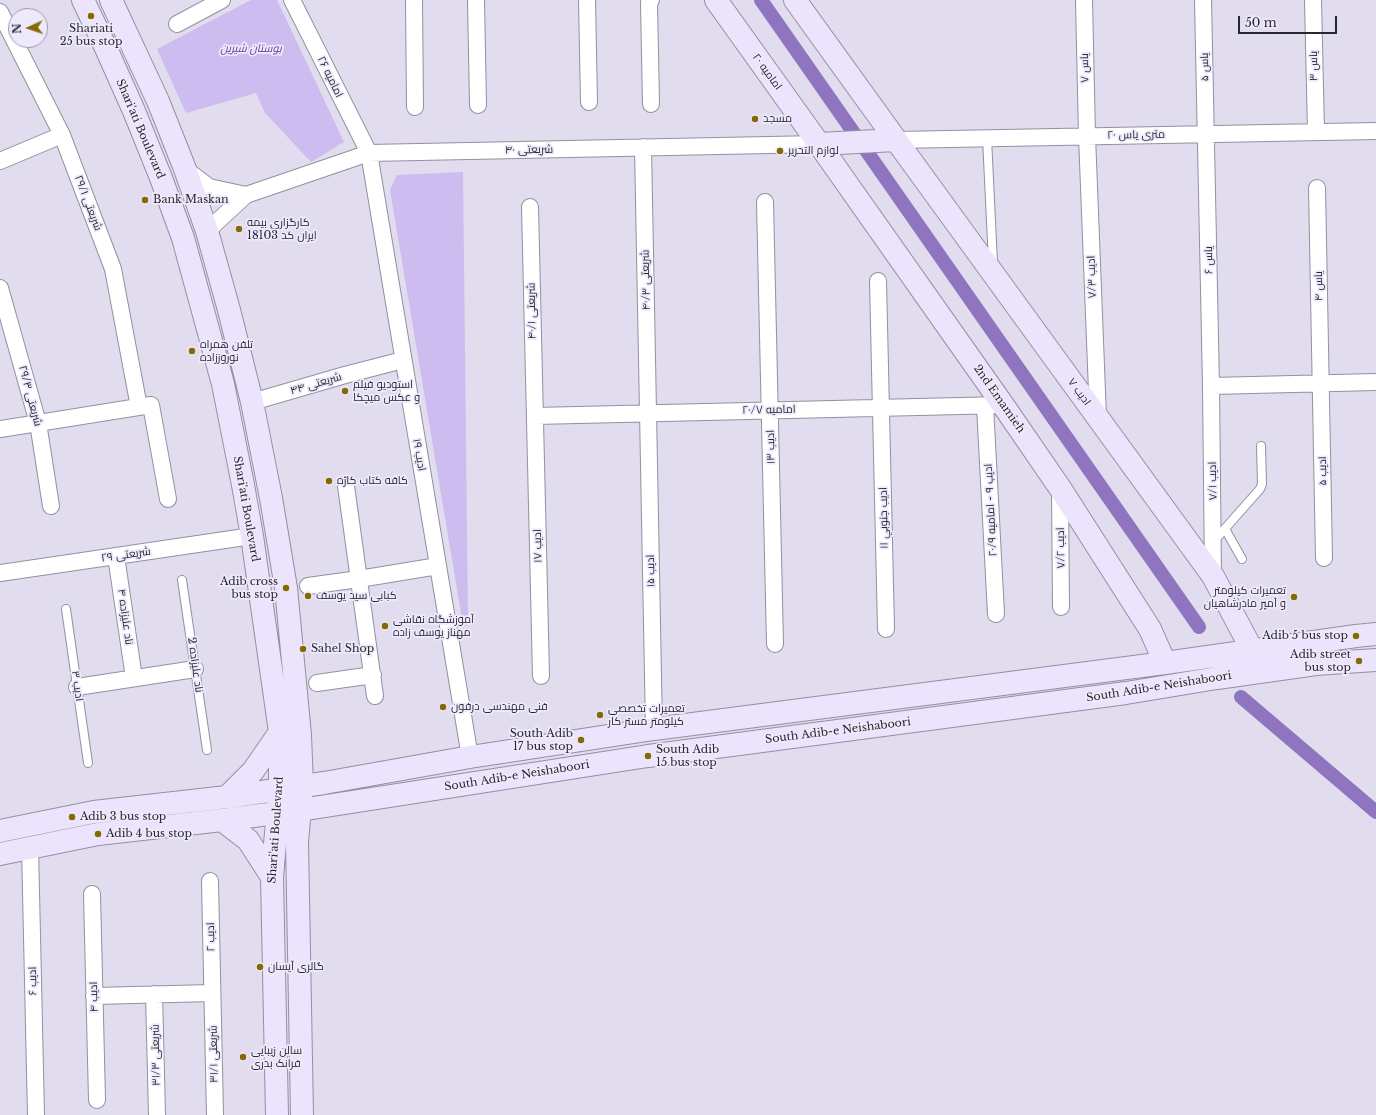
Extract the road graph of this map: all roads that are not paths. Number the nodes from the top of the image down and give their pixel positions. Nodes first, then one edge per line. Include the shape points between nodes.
1 (83, 0) edge
2 (111, 0) edge
3 (222, 0) edge
4 (292, 0) edge
5 (414, 0) edge
6 (476, 0) edge
7 (587, 0) edge
8 (651, 0) edge
9 (716, 0) edge
10 (795, 0) edge
11 (1084, 0) edge
12 (1203, 0) edge
13 (1313, 0) edge
14 (0, 12) edge
15 (177, 24) dead end
16 (589, 102) dead end
17 (478, 104) dead end
18 (651, 104) dead end
19 (415, 107) dead end
20 (1376, 130) edge
21 (1316, 132) junction
22 (1206, 134) junction
23 (62, 135) junction
24 (1087, 136) junction
25 (987, 138) junction
26 (896, 140) junction
27 (819, 144) junction
28 (642, 147) junction
29 (368, 153) junction
30 (0, 160) edge
31 (185, 169) junction
32 (1317, 188) dead end
33 (246, 195) junction
34 (765, 202) dead end
35 (530, 207) dead end
36 (207, 231) junction
37 (994, 274) junction
38 (878, 281) dead end
39 (1, 295) edge
40 (403, 360) junction
41 (1376, 382) edge
42 (1321, 383) junction
43 (1211, 386) junction
44 (252, 402) junction
45 (145, 406) junction
46 (994, 406) junction
47 (881, 408) junction
48 (770, 410) junction
49 (648, 413) junction
50 (535, 416) junction
51 (1098, 417) junction
52 (38, 423) junction
53 (0, 429) edge
54 (1261, 446) dead end
55 (346, 486) dead end
56 (1060, 488) junction
57 (168, 499) dead end
58 (51, 506) dead end
59 (1225, 529) junction
60 (252, 536) junction
61 (1214, 540) junction
62 (116, 556) junction
63 (1324, 558) dead end
64 (1242, 559) dead end
65 (438, 566) junction
66 (0, 574) edge
67 (1213, 576) junction
68 (182, 580) dead end
69 (359, 580) junction
70 (308, 586) dead end
71 (1061, 607) dead end
72 (66, 609) dead end
73 (996, 614) dead end
74 (886, 629) dead end
75 (1376, 634) edge
76 (776, 644) dead end
77 (1252, 650) junction
78 (1376, 660) edge
79 (1166, 663) junction
80 (195, 669) junction
81 (373, 675) junction
82 (541, 676) dead end
83 (134, 678) junction
84 (317, 683) dead end
85 (77, 687) junction
86 (375, 696) dead end
87 (654, 729) junction
88 (280, 732) junction
89 (207, 750) dead end
90 (470, 757) junction
91 (88, 763) dead end
92 (302, 786) junction
93 (280, 789) junction
94 (227, 797) junction
95 (300, 810) junction
96 (279, 812) junction
97 (222, 820) junction
98 (0, 831) edge
99 (30, 847) junction
100 (0, 854) edge
101 (272, 877) junction
102 (210, 881) dead end
103 (92, 894) dead end
104 (212, 993) junction
105 (154, 994) junction
106 (94, 996) junction
107 (97, 1100) dead end
108 (36, 1115) edge
109 (157, 1115) edge
110 (215, 1115) edge
111 (278, 1115) edge
112 (302, 1115) edge

1 - 60 main road, Shari'ati Boulevard via 134,111 183,238 223,384
2 - 31 main road, Shari'ati Boulevard via 158,101
3 - 15 street
4 - 29 street, امامیه ۲۶
5 - 19 street
6 - 17 street
7 - 16 street
8 - 18 street
9 - 27 main road, امامیه ۲۰
10 - 26 main road
11 - 24 street, یاس ۷
12 - 22 street, یاس ۵
13 - 21 street, یاس ۳
14 - 23 street, شریعتی ۲۹/۱
20 - 21 street, ۲۰ متری یاس
21 - 22 street, ۲۰ متری یاس
22 - 24 street, ۲۰ متری یاس
22 - 43 street, یاس ۶
23 - 30 street
23 - 45 street, شریعتی ۲۹/۱ via 113,269
24 - 25 street, ۲۰ متری یاس
24 - 51 street, ادیب ۷/۳
25 - 26 street, ۲۰ متری یاس
25 - 37 lane
26 - 27 main road
26 - 37 main road, ادیب ۷
27 - 28 street, شریعتی ۴۰
27 - 46 main road, 2nd Emamieh
28 - 29 street, شریعتی ۴۰
28 - 49 street, شریعتی ۴۰/۳
29 - 33 street, شریعتی ۴۰
29 - 40 street, ادیب ۱۹
31 - 33 street via 209,187
31 - 36 main road, Shari'ati Boulevard
32 - 42 street, یاس ۴
33 - 36 street, شریعتی ۴۰
34 - 48 street, ادیب ۱۳
35 - 50 street, شریعتی ۴۰/۱
36 - 44 main road, Shari'ati Boulevard
37 - 51 main road, ادیب ۷
38 - 47 street, ادیب جنوبي ١١
39 - 52 street, شریعتی ۲۹/۳
40 - 44 street, شریعتی ۴۴
40 - 65 street, ادیب ۱۹
41 - 42 street
42 - 43 street
42 - 63 street, ادیب ۵
43 - 61 street, ادیب ۷/۱
44 - 92 main road, Shari'ati Boulevard via 286,588 300,735
45 - 52 street
45 - 57 street, شریعتی ۲۹/۱
46 - 47 street, امامیه ۲۰/۷
46 - 56 main road, 2nd Emamieh
46 - 73 street, ادیب ۹ - امامیه ۲۰/۹
47 - 48 street, امامیه ۲۰/۷
47 - 74 street, ادیب جنوبي ١١
48 - 49 street, امامیه ۲۰/۷
48 - 76 street, ادیب ۱۳
49 - 50 street, امامیه ۲۰/۷
49 - 87 street, ادیب ۱۵
50 - 82 street, ادیب ۱۷
51 - 67 main road, ادیب ۷
52 - 53 street
52 - 58 street, شریعتی ۲۹/۳
54 - 59 lane via 1260,489
55 - 69 street
56 - 71 street, ادیب ۷/۲
56 - 79 main road, 2nd Emamieh via 1150,629
59 - 61 lane
59 - 64 lane
60 - 62 street, شریعتی ۲۹
60 - 88 main road, Shari'ati Boulevard
61 - 67 street, ادیب ۷/۱
62 - 66 street, شریعتی ۲۹
62 - 83 street, ناد علیزاده ۴
65 - 69 street
65 - 90 street, ادیب ۱۹
67 - 77 main road, ادیب ۷
68 - 80 lane, ناد علیزاده 2
69 - 70 street
69 - 81 street
72 - 85 lane, ادیب ۳
75 - 77 main road, South Adib-e Neishaboori
77 - 79 main road, South Adib-e Neishaboori
78 - 95 main road, South Adib-e Neishaboori via 1316,664 1126,693 648,756
79 - 87 main road, South Adib-e Neishaboori
80 - 83 street
80 - 89 lane, ناد علیزاده 2
81 - 84 street
81 - 86 street
83 - 85 street
85 - 91 lane, ادیب ۳
87 - 90 main road, South Adib-e Neishaboori
88 - 93 main road, Shari'ati Boulevard
88 - 94 main road via 253,771
90 - 92 main road, South Adib-e Neishaboori
92 - 93 main road, South Adib-e Neishaboori
92 - 95 main road, Shari'ati Boulevard
93 - 94 main road, South Adib-e Neishaboori
93 - 96 main road, Shari'ati Boulevard
94 - 98 main road, South Adib-e Neishaboori via 94,812
95 - 96 main road, South Adib-e Neishaboori
95 - 112 main road, Shari'ati Boulevard via 297,842
96 - 97 main road, South Adib-e Neishaboori
96 - 101 main road, Shari'ati Boulevard
97 - 99 main road, South Adib-e Neishaboori via 98,834
97 - 101 main road via 248,840
99 - 100 main road, South Adib-e Neishaboori
99 - 108 street, ادیب ۶
101 - 111 main road, Shari'ati Boulevard
102 - 104 street, ادیب ۲
103 - 106 street, ادیب ۴
104 - 105 street
104 - 110 street, شریعتی ۳۱/۱
105 - 106 street
105 - 109 street, شریعتی ۳۱/۳
106 - 107 street, ادیب ۴

